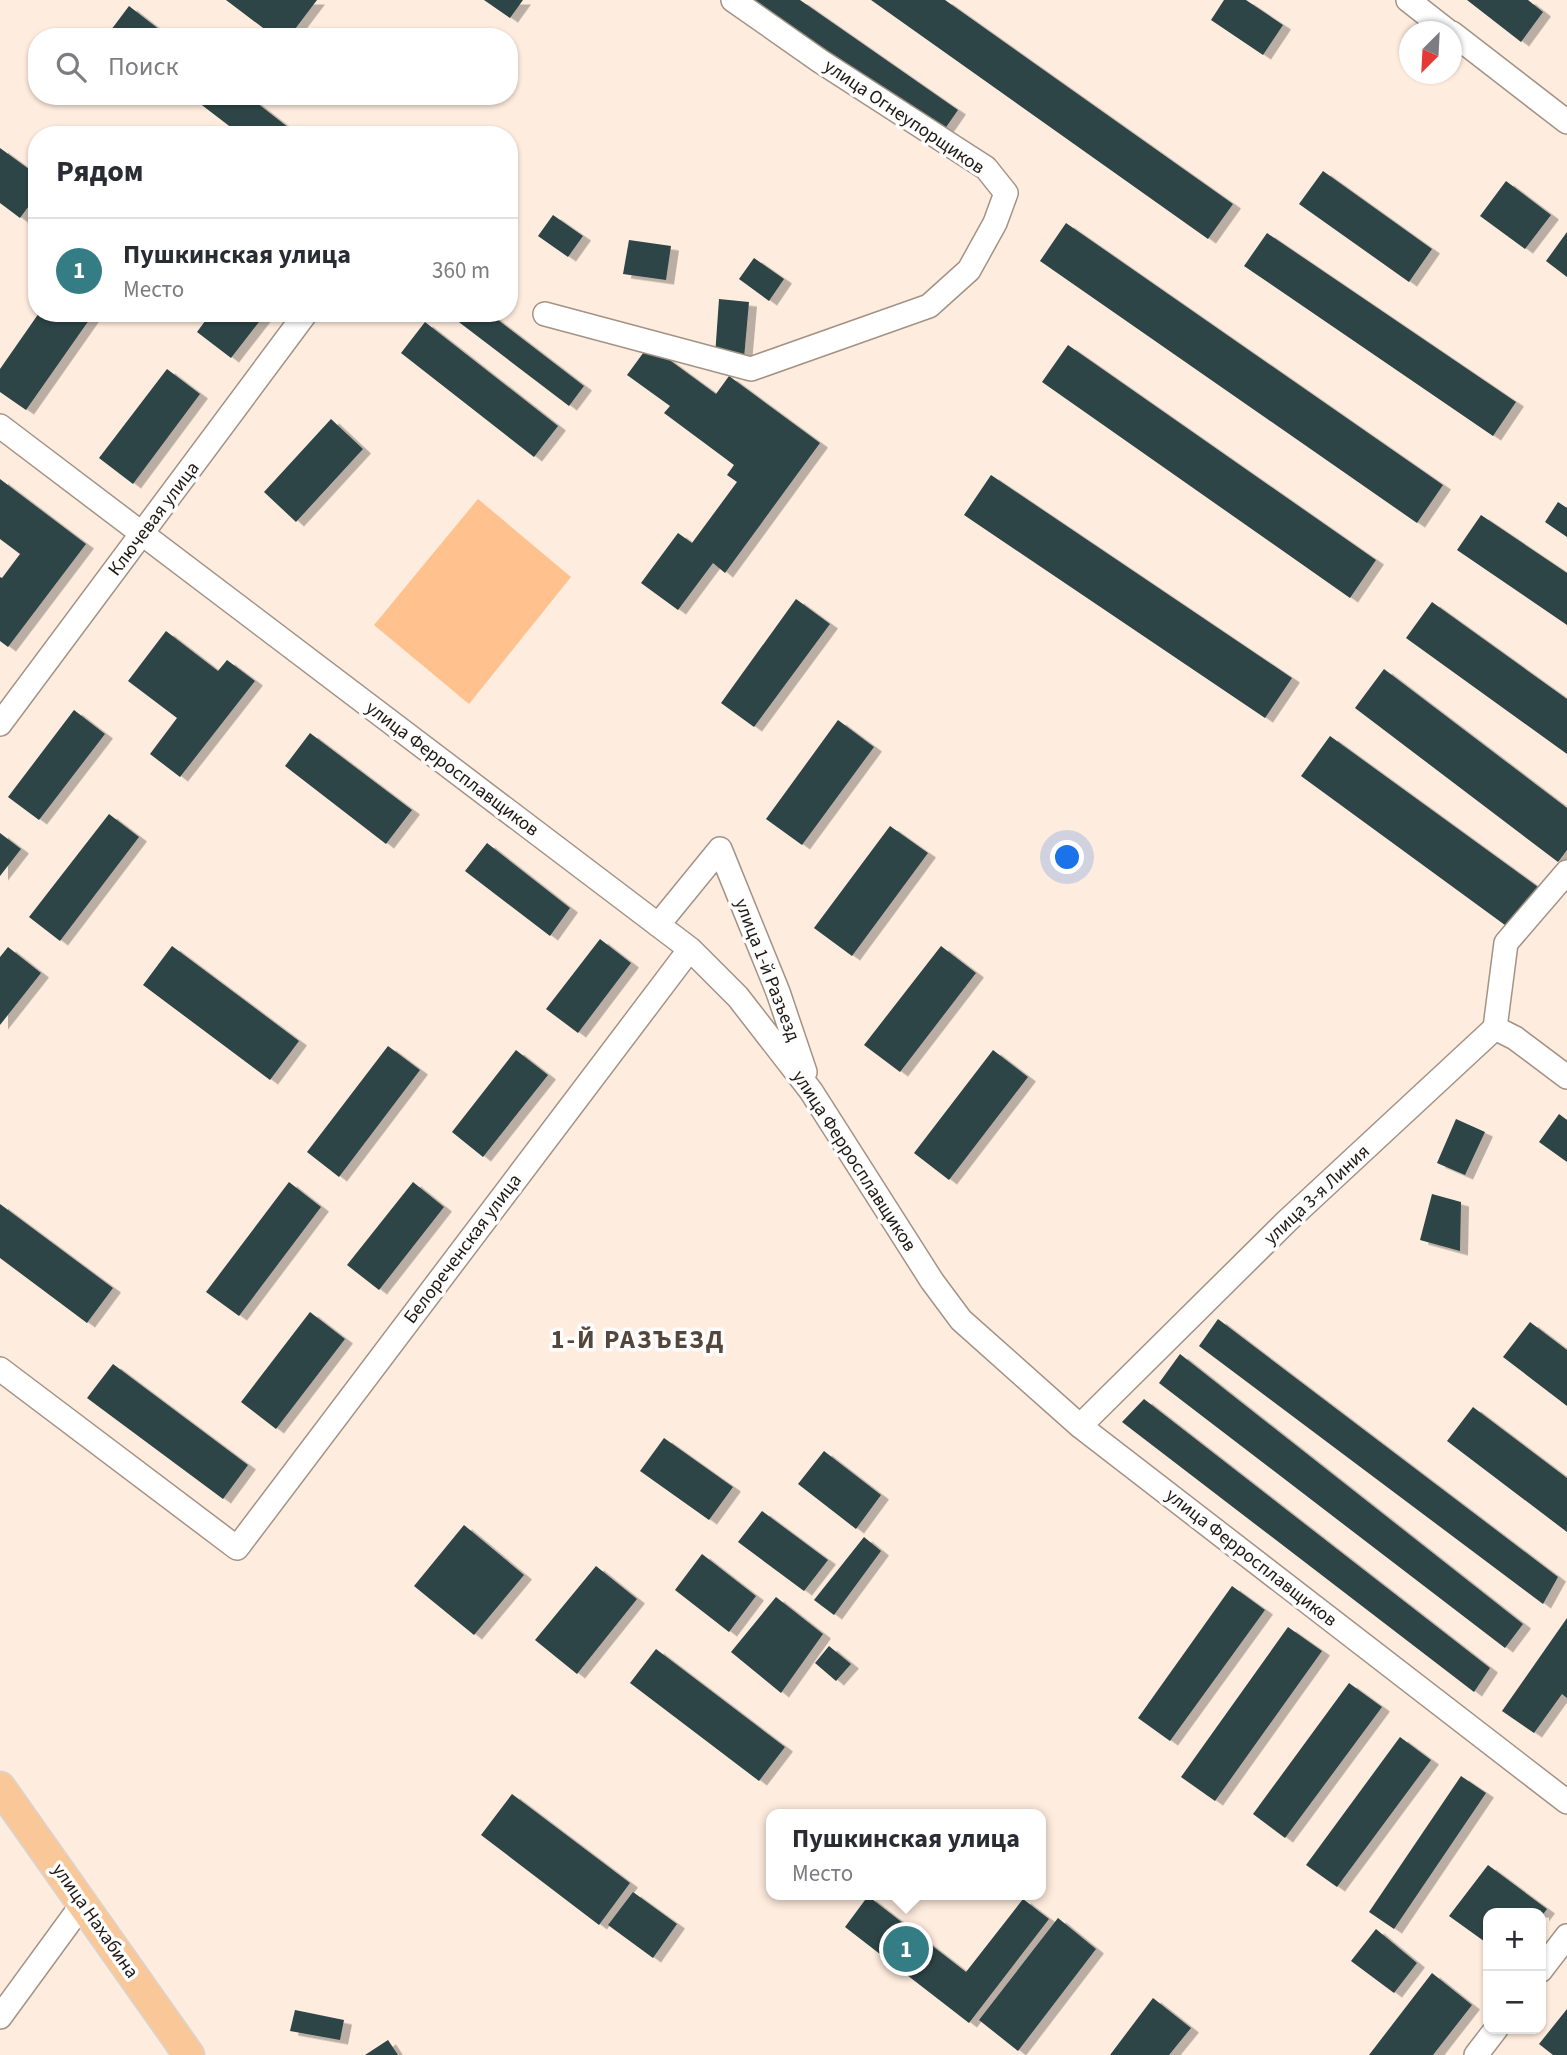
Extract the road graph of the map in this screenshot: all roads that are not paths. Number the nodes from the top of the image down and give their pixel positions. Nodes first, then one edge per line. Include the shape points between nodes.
1 (733, 0) edge
2 (1420, 4) edge
3 (1438, 21) edge
4 (1462, 41) edge
5 (1567, 122) edge
6 (545, 314) dead end
7 (299, 322) edge
8 (0, 426) edge
9 (143, 534) junction
10 (0, 724) edge
11 (1567, 872) edge
12 (658, 925) junction
13 (690, 949) junction
14 (1495, 1028) junction
15 (1567, 1077) edge
16 (811, 1091) junction
17 (0, 1369) edge
18 (1080, 1426) junction
19 (0, 1787) edge
20 (1567, 1802) edge
21 (84, 1902) junction
22 (1567, 1936) edge
23 (1546, 1963) edge
24 (0, 2017) edge
25 (1492, 2034) edge
26 (189, 2055) edge
27 (1476, 2055) edge

1 - 6 street, улица Огнеупорщиков via 986,169 1006,193 969,270 929,306 751,369
2 - 3 street
4 - 5 street
7 - 9 street, Ключевая улица
8 - 9 street, улица Ферросплавщиков
9 - 10 street, Ключевая улица
9 - 12 street, улица Ферросплавщиков
11 - 14 street via 1506,943
12 - 13 street, улица Ферросплавщиков
12 - 16 street, улица 1-й Разъезд via 720,849 778,992
13 - 16 street, улица Ферросплавщиков via 738,997
13 - 17 street, Белореченская улица via 237,1548
14 - 15 street
14 - 18 street, улица 3-я Линия via 1287,1221
16 - 18 street, улица Ферросплавщиков via 961,1320
18 - 20 street, улица Ферросплавщиков
19 - 21 main road, улица Нахабина
21 - 24 street
21 - 26 main road, улица Нахабина
22 - 23 street
25 - 27 street

